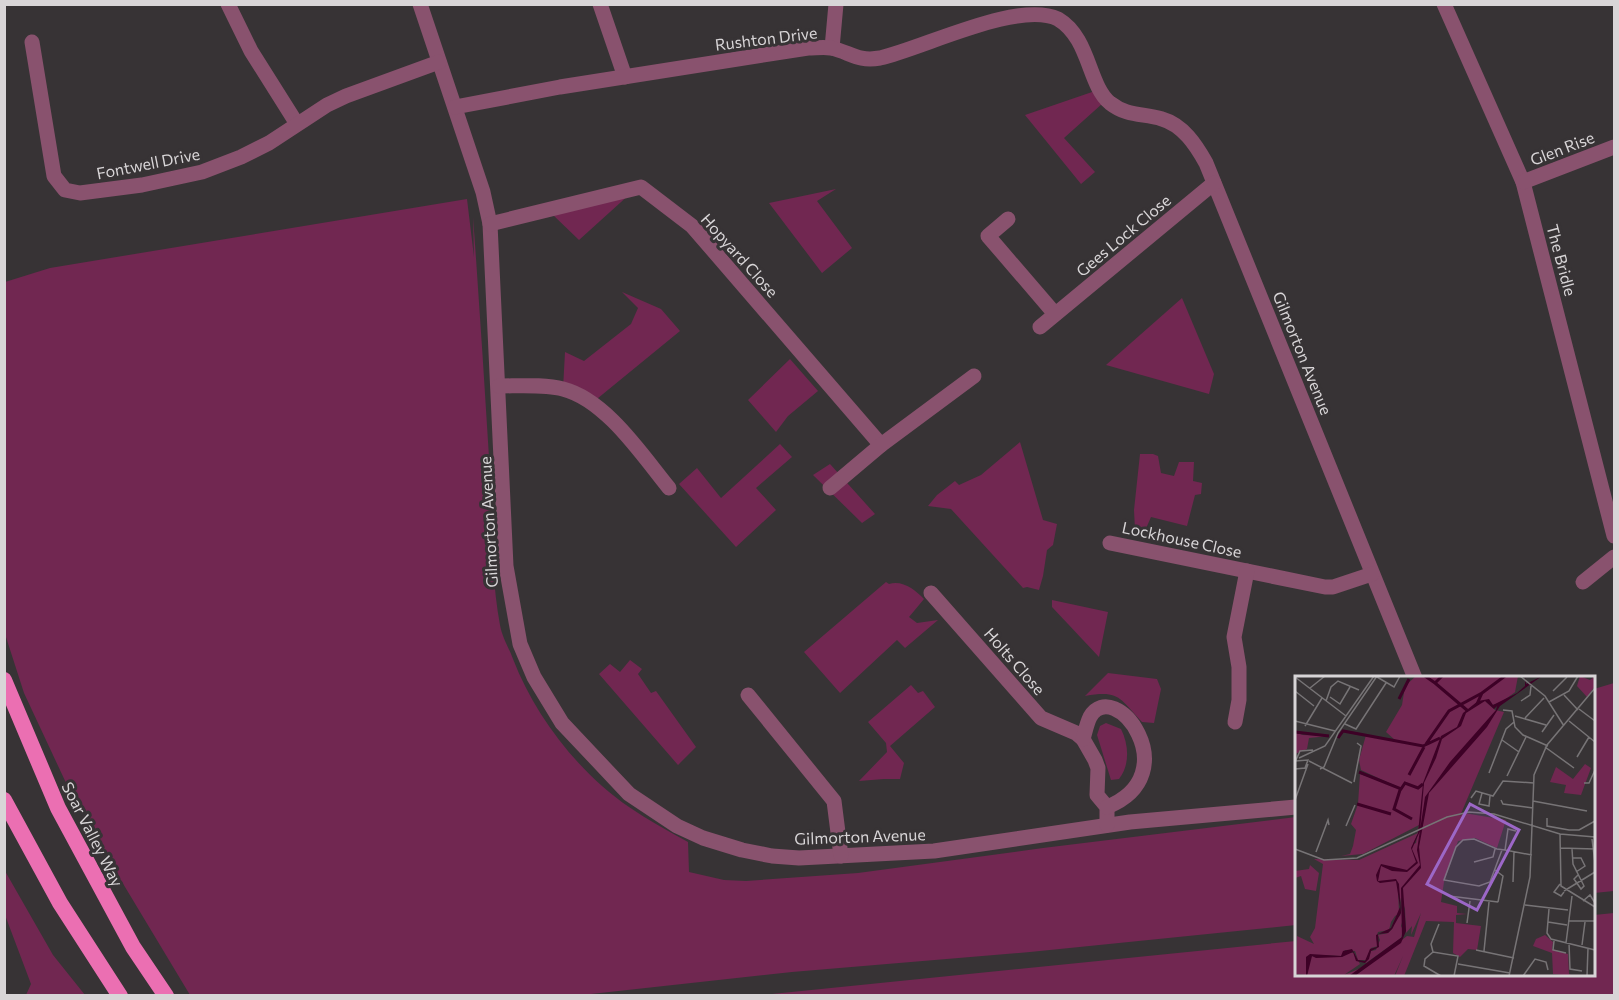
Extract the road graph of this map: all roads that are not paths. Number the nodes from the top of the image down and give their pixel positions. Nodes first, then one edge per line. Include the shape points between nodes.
1 (228, 4) edge
2 (420, 4) edge
3 (600, 4) edge
4 (836, 4) edge
5 (1444, 4) edge
6 (32, 42) dead end
7 (832, 48) junction
8 (439, 62) junction
9 (625, 77) junction
10 (1102, 94) joint
11 (454, 107) junction
12 (297, 124) junction
13 (1614, 147) edge
14 (1523, 182) junction
15 (1214, 183) junction
16 (1008, 219) dead end
17 (490, 224) junction
18 (1055, 314) junction
19 (1040, 327) dead end
20 (974, 376) dead end
21 (499, 386) junction
22 (881, 446) junction
23 (669, 488) dead end
24 (830, 488) dead end
25 (1614, 536) edge
26 (1110, 543) dead end
27 (1614, 557) edge
28 (1247, 571) junction
29 (1372, 574) junction
30 (1583, 582) dead end
31 (931, 593) dead end
32 (1414, 676) edge
33 (4, 680) edge
34 (748, 695) dead end
35 (1235, 723) dead end
36 (1083, 739) junction
37 (4, 801) edge
38 (1107, 807) junction
39 (1295, 807) edge
40 (1107, 825) junction
41 (841, 856) junction
42 (120, 996) edge
43 (166, 996) edge

1 - 12 street via 251,51
2 - 8 street, Gilmorton Avenue
3 - 9 street
4 - 7 street
5 - 14 street, The Bridle
6 - 12 street, Fontwell Drive via 54,176 65,190 92,193 202,172 269,143
7 - 9 street, Rushton Drive via 808,48
7 - 10 street, Rushton Drive via 858,58 878,58 988,20 1018,12 1042,12 1059,19 1073,32
8 - 11 street, Gilmorton Avenue
8 - 12 street, Fontwell Drive via 346,96
9 - 11 street, Rushton Drive
10 - 15 street, Gilmorton Avenue via 1119,109 1136,116 1163,119 1178,128 1195,144
11 - 17 street, Gilmorton Avenue
13 - 14 street, Glen Rise
14 - 25 street, The Bridle
15 - 18 street, Gees Lock Close
15 - 29 street, Gilmorton Avenue
16 - 18 street via 988,236
17 - 21 street, Gilmorton Avenue
17 - 22 street, Hopyard Close via 641,187 692,226
18 - 19 street, Gees Lock Close
20 - 22 street
21 - 23 street via 563,388 592,403 607,413
21 - 41 street, Gilmorton Avenue via 511,605 526,662 562,723 629,794 694,834 772,856
22 - 24 street
26 - 28 street, Lockhouse Close
27 - 30 street
28 - 29 street, Lockhouse Close via 1325,587
28 - 35 street, Lockhouse Close via 1234,637 1239,667
29 - 32 street, Gilmorton Avenue
31 - 36 street, Holts Close via 1041,718
33 - 43 highway, Soar Valley Way via 58,808 122,928
34 - 41 street via 834,801
36 - 38 street via 1095,760 1097,795
36 - 38 street via 1090,717 1109,707 1126,716 1142,739 1145,757 1136,785 1121,801
37 - 42 highway via 60,903
38 - 40 street
39 - 40 street, Gilmorton Avenue
40 - 41 street, Gilmorton Avenue via 934,851

